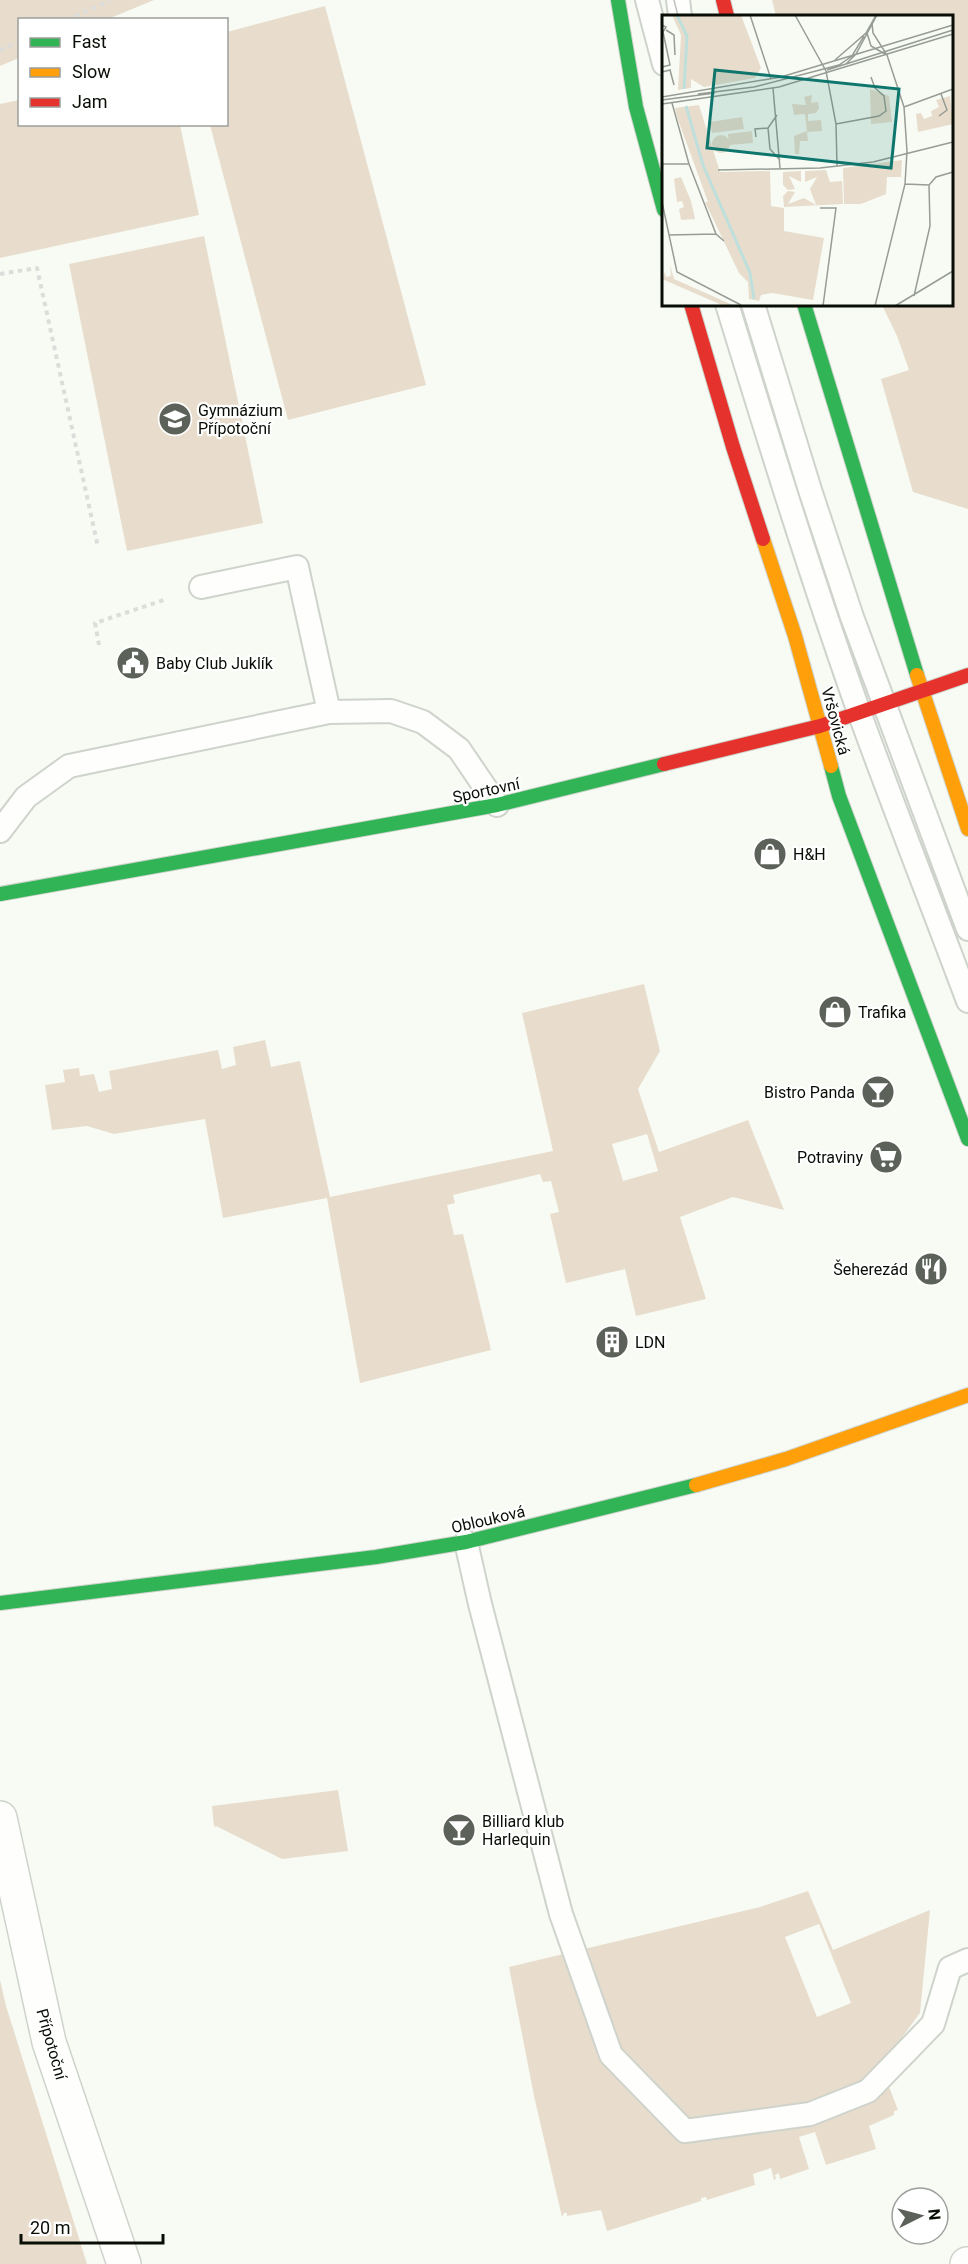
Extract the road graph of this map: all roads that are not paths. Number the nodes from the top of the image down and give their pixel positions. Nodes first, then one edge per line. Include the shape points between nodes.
1 (618, 0) edge
2 (647, 0) edge
3 (678, 0) edge
4 (723, 0) edge
5 (680, 15) edge
6 (727, 15) edge
7 (662, 60) edge
8 (662, 206) edge
9 (692, 306) edge
10 (729, 306) edge
11 (754, 306) edge
12 (805, 306) edge
13 (201, 587) road end
14 (968, 675) edge
15 (922, 691) junction
16 (884, 704) junction
17 (328, 712) junction
18 (859, 712) junction
19 (820, 726) junction
20 (497, 805) junction
21 (968, 829) edge
22 (0, 831) edge
23 (0, 894) edge
24 (968, 929) edge
25 (968, 1001) edge
26 (968, 1139) edge
27 (968, 1395) edge
28 (466, 1542) junction
29 (0, 1604) edge
30 (0, 1818) edge
31 (968, 1960) edge
32 (124, 2264) edge

1 - 8 street via 636,107
2 - 7 lane
3 - 5 lane
4 - 6 street
9 - 19 street, Vršovická
10 - 18 lane via 783,486
11 - 16 lane via 810,490
12 - 15 street
13 - 17 lane via 297,567
14 - 15 street, Sportovní
15 - 16 street, Sportovní
15 - 21 street
16 - 18 street, Sportovní
16 - 24 lane
17 - 20 lane via 391,711 423,722 459,749
17 - 22 lane via 69,766 26,797
18 - 19 street, Sportovní
18 - 25 lane
19 - 20 street, Sportovní
19 - 26 street, Vršovická via 839,796
20 - 23 street, Sportovní
27 - 28 street, Oblouková via 786,1459 689,1488
28 - 29 street, Oblouková
28 - 31 lane via 561,1914 611,2055 685,2131 810,2114 868,2091 933,2024 950,1968
30 - 32 street, Přípotoční via 49,2042

